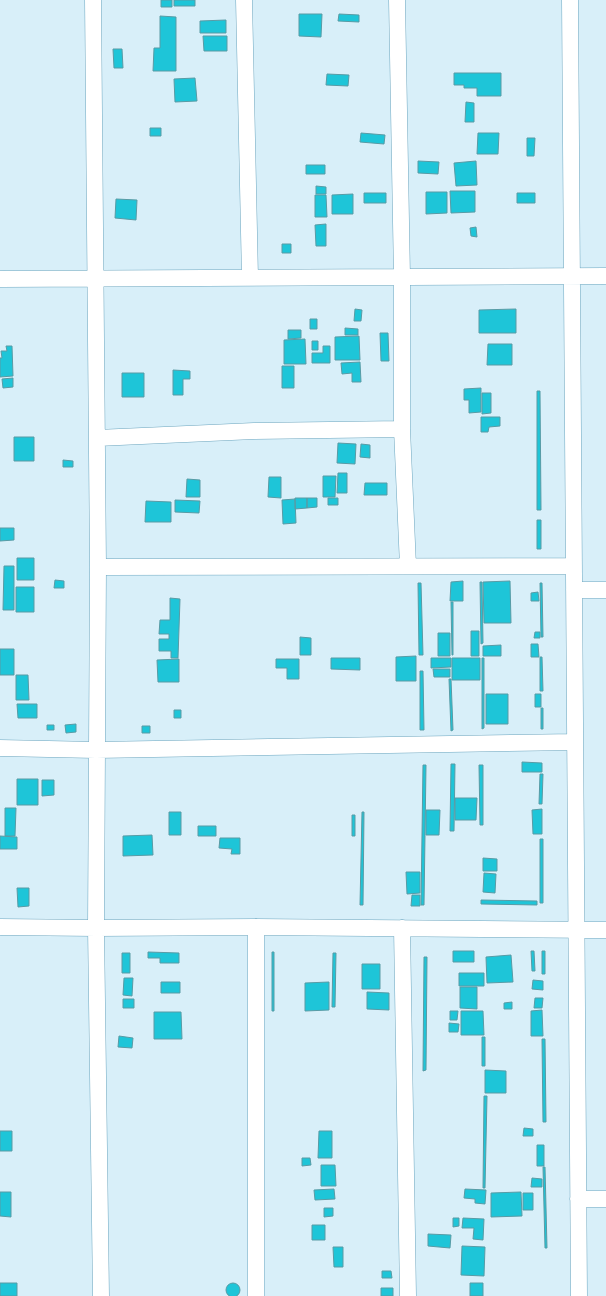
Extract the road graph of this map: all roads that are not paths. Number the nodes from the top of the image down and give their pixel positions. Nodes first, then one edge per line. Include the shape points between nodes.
1 (93, 0) edge
2 (244, 0) edge
3 (397, 0) edge
4 (570, 0) edge
5 (572, 276) junction
6 (606, 276) edge
7 (402, 277) junction
8 (250, 278) junction
9 (0, 279) edge
10 (96, 279) junction
11 (402, 429) junction
12 (97, 438) junction
13 (408, 566) junction
14 (574, 566) junction
15 (98, 567) junction
16 (574, 590) junction
17 (606, 590) edge
18 (575, 742) junction
19 (0, 748) edge
20 (96, 750) junction
21 (0, 927) edge
22 (256, 927) junction
23 (96, 928) junction
24 (402, 928) junction
25 (576, 930) junction
26 (606, 930) edge
27 (578, 1200) junction
28 (606, 1200) edge
29 (101, 1296) edge
30 (256, 1296) edge
31 (408, 1296) edge
32 (579, 1296) edge

1 - 10 street
2 - 8 street
3 - 7 street
4 - 5 street
5 - 6 street
5 - 7 street
5 - 14 street
7 - 8 street
7 - 11 street
8 - 10 street
9 - 10 street
10 - 12 street
11 - 12 street via 254,431
11 - 13 street
12 - 15 street
13 - 14 street
13 - 15 street
14 - 16 street
15 - 20 street
16 - 17 street
16 - 18 street
18 - 20 street
18 - 25 street
19 - 20 street
20 - 23 street
21 - 23 street
22 - 23 street
22 - 24 street
22 - 30 street
23 - 29 street
24 - 25 street
24 - 31 street
25 - 26 street
25 - 27 street
27 - 28 street
27 - 32 street

